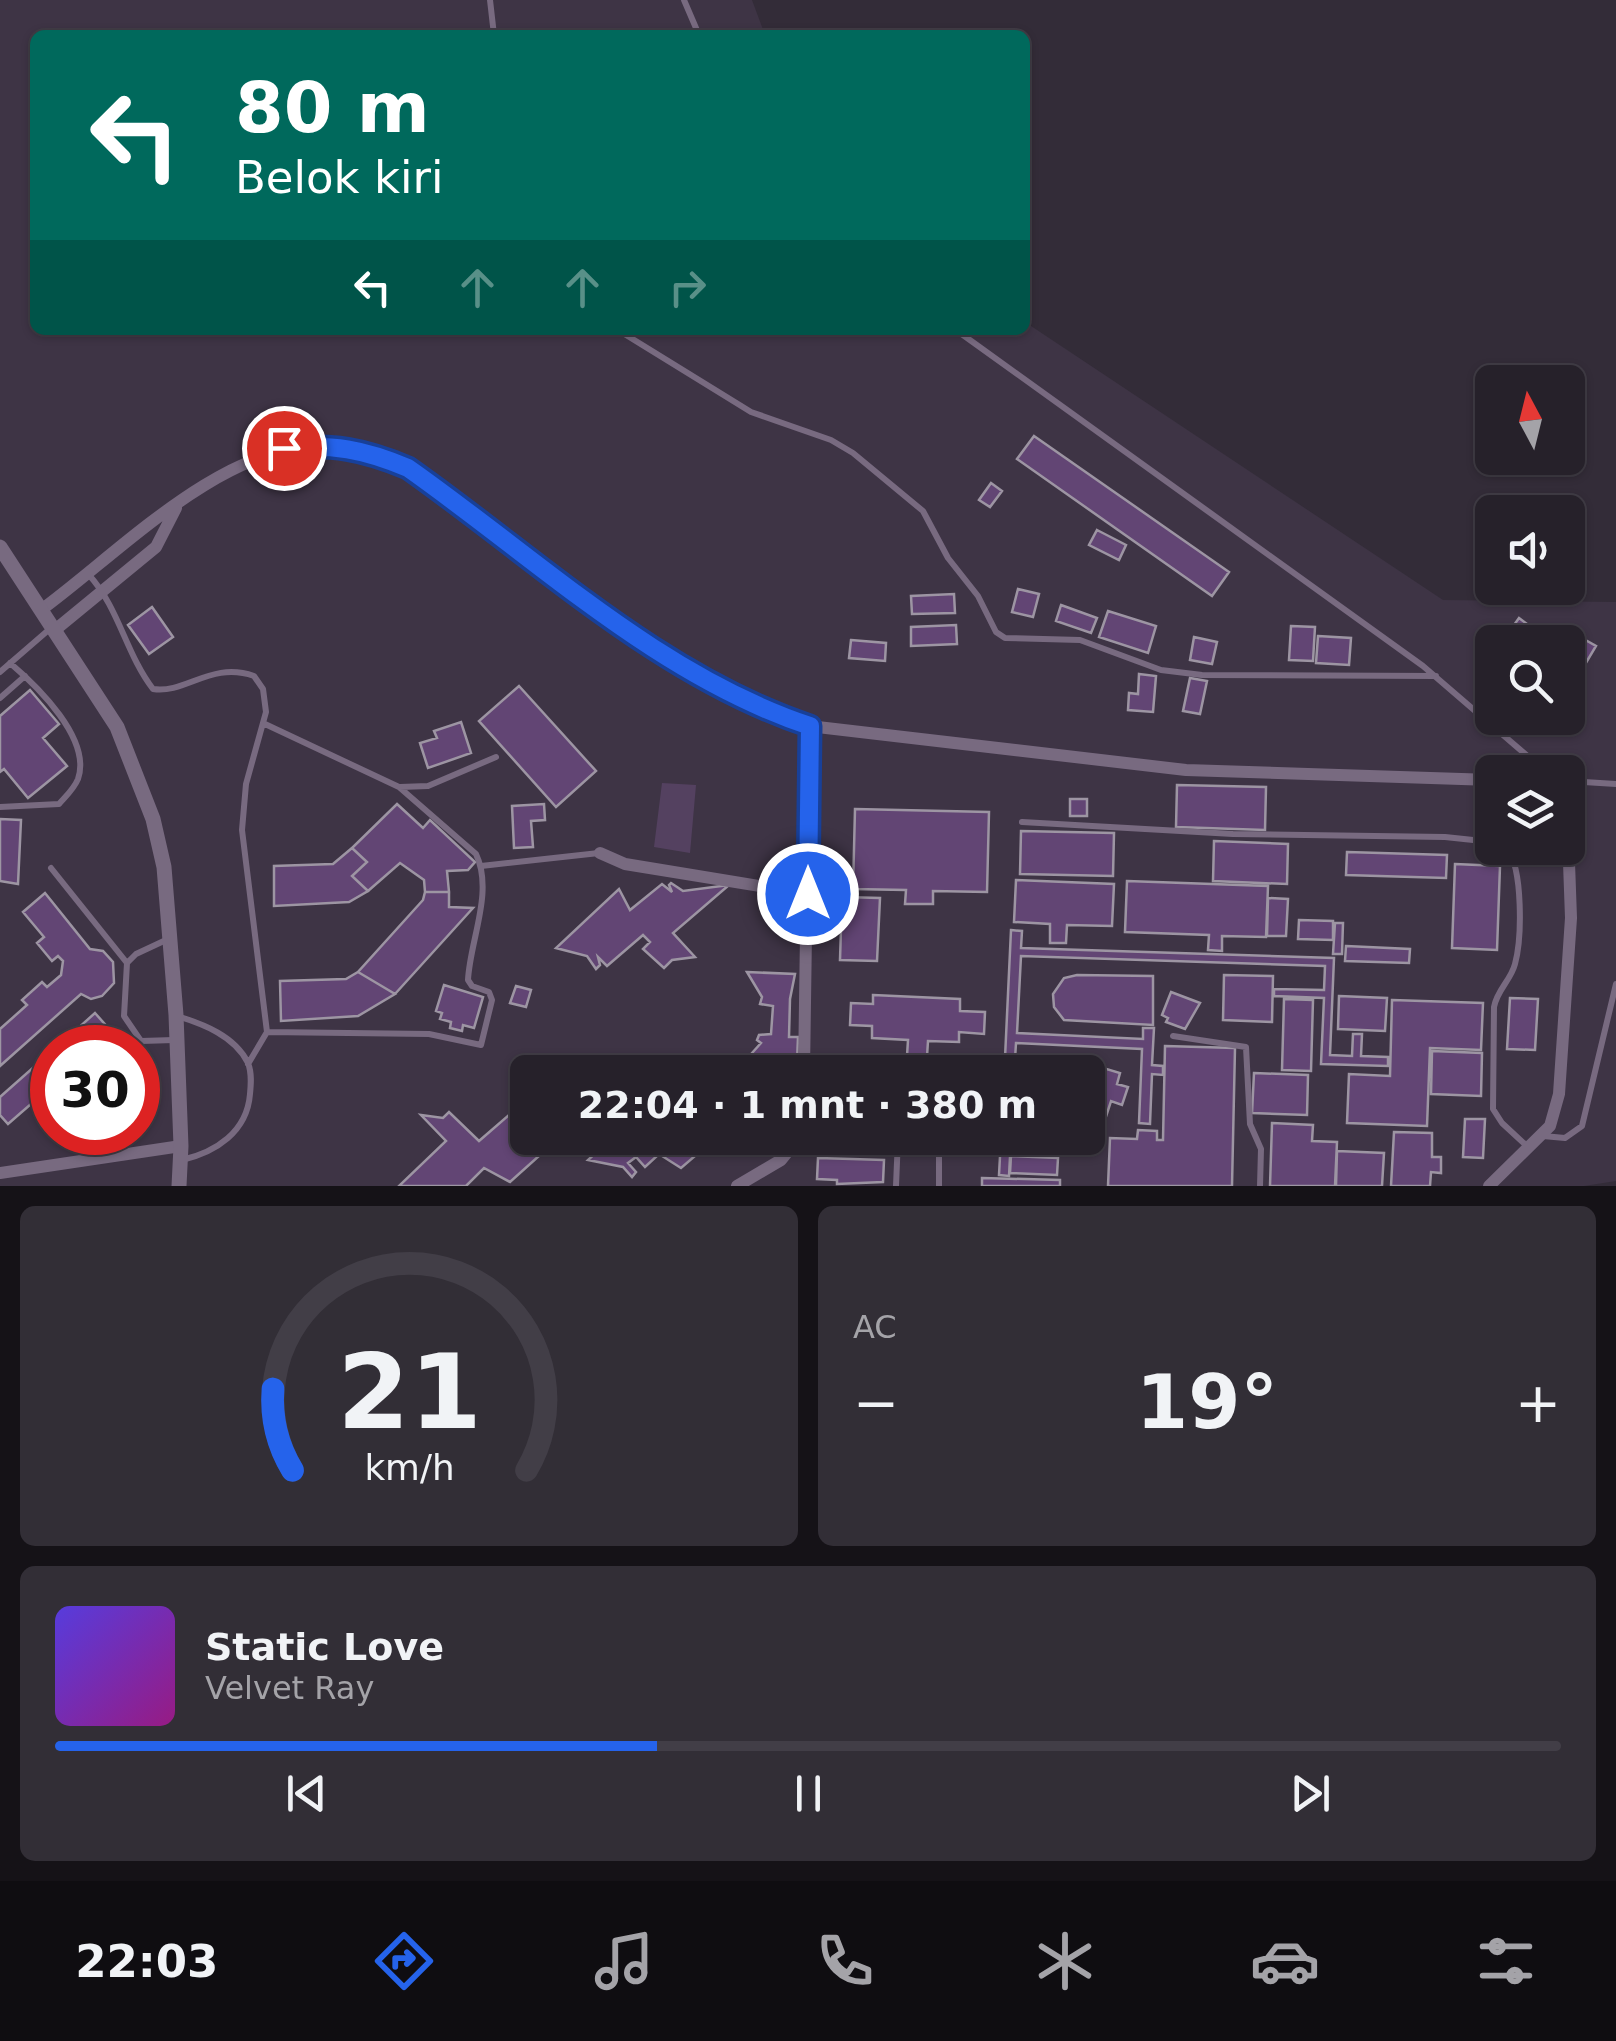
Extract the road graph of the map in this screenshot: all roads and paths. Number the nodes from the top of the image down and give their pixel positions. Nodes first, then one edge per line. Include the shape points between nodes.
1 (490, 0) edge
2 (684, 0) edge
3 (493, 30) edge
4 (697, 30) edge
5 (626, 335) edge
6 (963, 335) edge
7 (177, 506) junction
8 (0, 547) edge
9 (88, 575) junction
10 (103, 590) junction
11 (42, 610) junction
12 (54, 628) junction
13 (10, 663) junction
14 (0, 672) edge
15 (25, 676) junction
16 (1436, 676) junction
17 (0, 698) edge
18 (265, 724) junction
19 (810, 726) junction
20 (1527, 755) edge
21 (496, 756) dead end
22 (1475, 779) edge
23 (1585, 782) edge
24 (1616, 784) edge
25 (399, 787) junction
26 (0, 807) edge
27 (1022, 822) dead end
28 (1475, 840) edge
29 (600, 853) joint
30 (1515, 865) edge
31 (1569, 865) edge
32 (482, 866) junction
33 (52, 868) dead end
34 (808, 894) junction
35 (168, 940) junction
36 (127, 963) junction
37 (1616, 984) edge
38 (176, 1016) junction
39 (130, 1025) edge
40 (267, 1032) junction
41 (1173, 1036) dead end
42 (160, 1040) edge
43 (177, 1040) junction
44 (804, 1055) edge
45 (248, 1064) junction
46 (1542, 1136) junction
47 (1530, 1148) junction
48 (181, 1153) junction
49 (787, 1155) edge
50 (897, 1155) edge
51 (939, 1155) edge
52 (0, 1174) edge
53 (179, 1186) edge
54 (737, 1186) edge
55 (896, 1186) edge
56 (940, 1186) edge
57 (1260, 1186) edge
58 (1489, 1186) edge

1 - 3 lane
2 - 4 lane
5 - 16 lane via 751,412 840,445 914,500 1005,638 1080,640 1161,670 1202,675
6 - 16 lane
7 - 9 street
7 - 10 street via 156,547
7 - 19 street via 245,462 284,448 371,452 424,478 687,671 766,712
8 - 11 street
9 - 10 lane
9 - 11 street
10 - 12 street
10 - 18 lane via 154,689 212,673 245,673 263,689
11 - 12 street
12 - 13 lane
12 - 35 street via 117,727 144,790 164,868
13 - 14 lane
13 - 15 lane
15 - 17 lane
15 - 26 lane via 71,734 78,778 59,804
16 - 20 lane
18 - 25 lane
18 - 40 lane via 246,784 242,830
19 - 22 street via 1186,770
19 - 34 street
21 - 25 lane via 428,786
23 - 24 lane
25 - 32 lane via 471,847
27 - 28 lane
29 - 32 lane
29 - 34 street via 625,864
30 - 47 lane via 1520,913 1514,968 1494,1007 1492,1103 1502,1123
31 - 46 street via 1564,1043 1554,1118
32 - 40 lane via 467,976 492,996 481,1045 429,1034
33 - 36 lane
34 - 44 street
35 - 36 lane
35 - 38 street
36 - 39 lane via 124,1016
37 - 46 lane via 1582,1126 1565,1138
38 - 43 street
38 - 45 lane via 221,1035
40 - 45 lane
41 - 57 lane via 1246,1047
42 - 43 lane
43 - 48 street
45 - 48 lane via 249,1104 242,1122 204,1155
46 - 47 street
47 - 58 street
48 - 52 street
48 - 53 street
49 - 54 street
50 - 55 lane
51 - 56 lane

